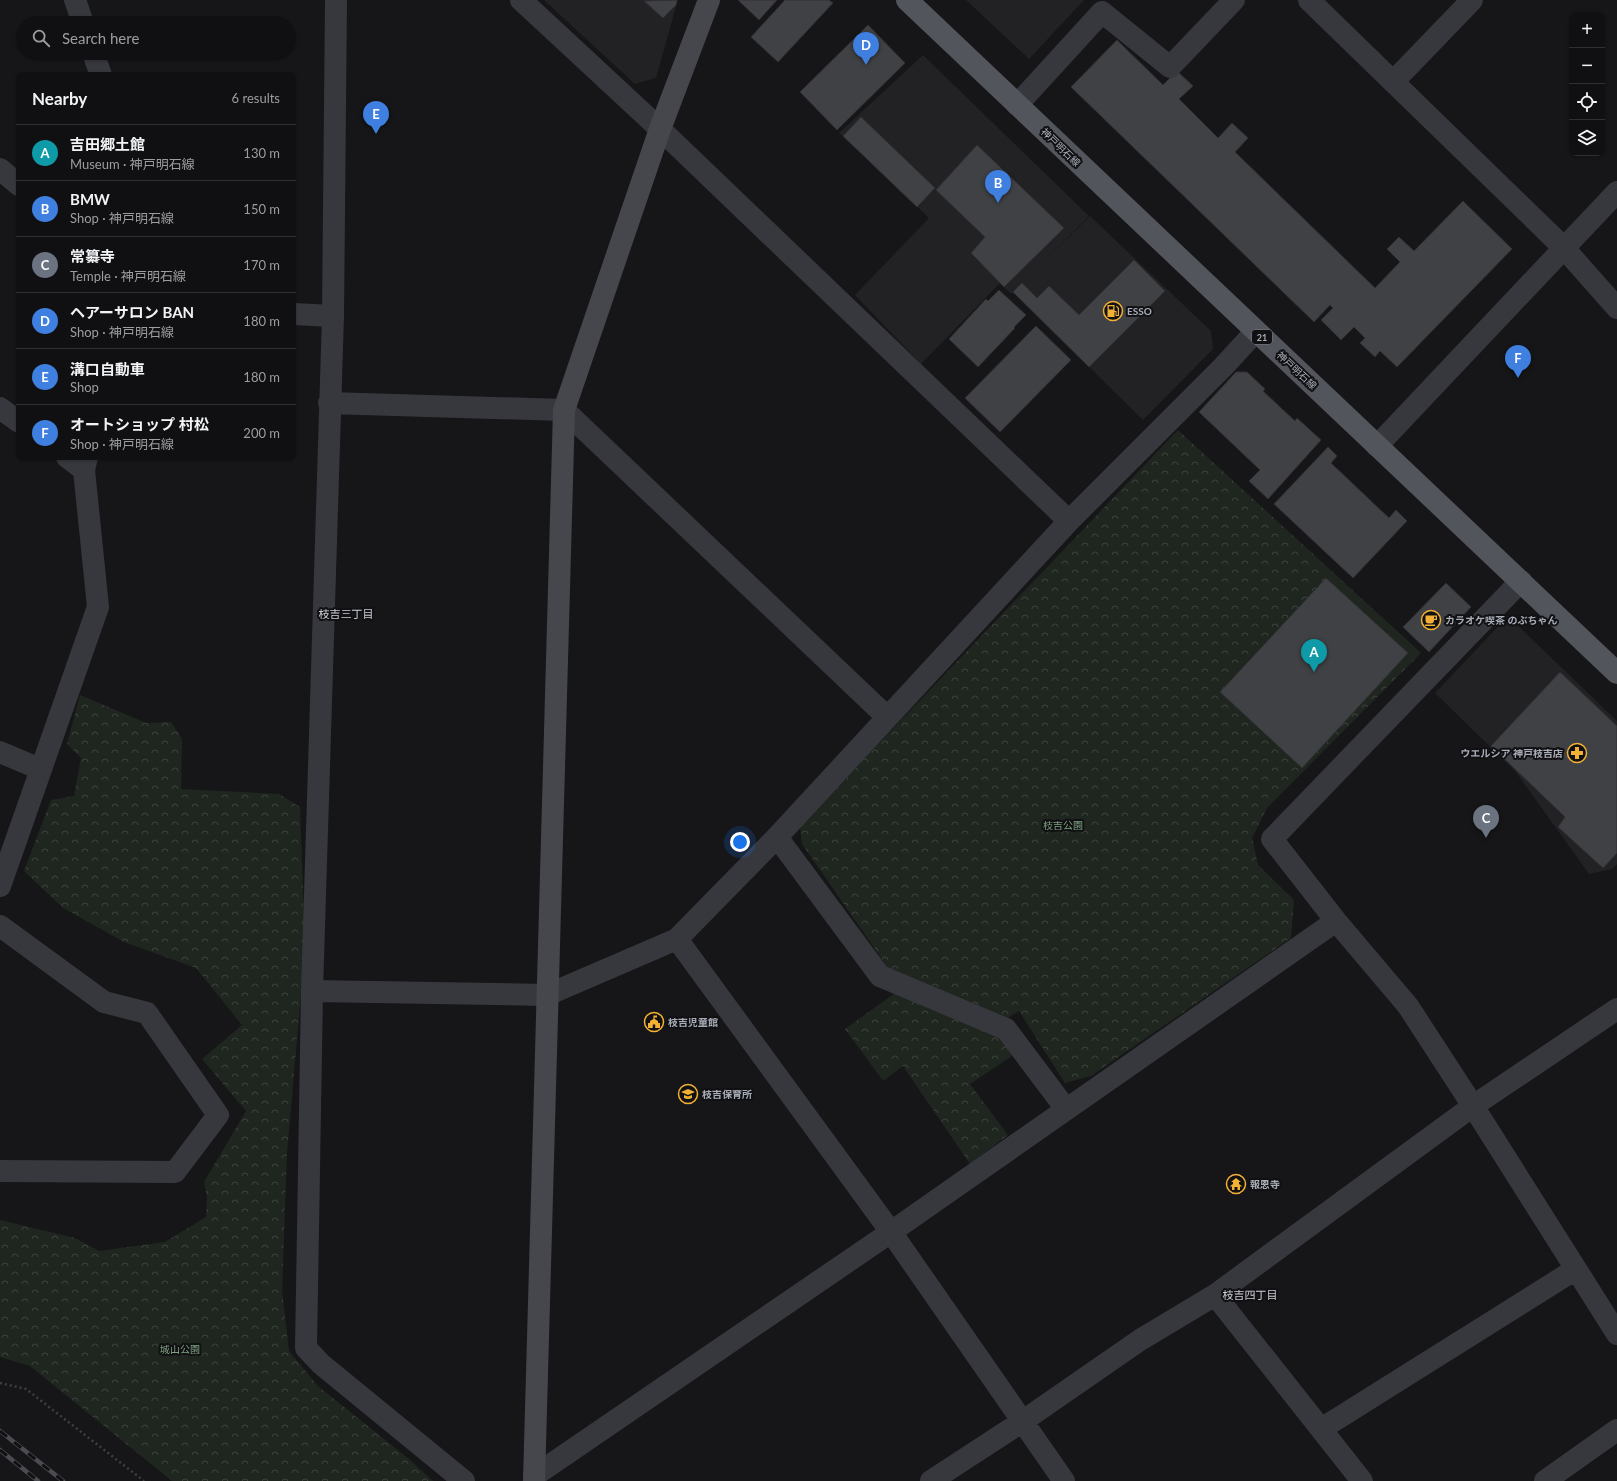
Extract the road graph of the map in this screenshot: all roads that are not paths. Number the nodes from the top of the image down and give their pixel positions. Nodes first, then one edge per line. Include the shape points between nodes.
1 (75, 0) edge
2 (336, 0) edge
3 (521, 0) edge
4 (709, 0) edge
5 (907, 0) edge
6 (1234, 0) edge
7 (1309, 0) edge
8 (1472, 0) edge
9 (81, 16) edge
10 (96, 60) edge
11 (100, 72) edge
12 (1393, 82) junction
13 (1017, 105) junction
14 (660, 129) junction
15 (0, 169) edge
16 (16, 183) edge
17 (1617, 192) edge
18 (1563, 247) junction
19 (1617, 308) edge
20 (296, 314) edge
21 (333, 316) junction
22 (1256, 331) junction
23 (329, 404) junction
24 (0, 408) edge
25 (564, 410) junction
26 (16, 420) edge
27 (1377, 446) junction
28 (76, 460) edge
29 (86, 463) edge
30 (1070, 521) junction
31 (1521, 581) junction
32 (1617, 673) edge
33 (887, 717) junction
34 (0, 752) edge
35 (40, 769) junction
36 (776, 837) junction
37 (0, 886) edge
38 (1336, 921) junction
39 (0, 926) edge
40 (677, 939) junction
41 (312, 991) junction
42 (547, 996) junction
43 (1617, 1009) edge
44 (1473, 1106) junction
45 (1066, 1109) junction
46 (0, 1171) edge
47 (891, 1232) junction
48 (1576, 1269) junction
49 (1215, 1295) junction
50 (1617, 1334) edge
51 (1023, 1421) junction
52 (1321, 1429) junction
53 (1617, 1430) edge
54 (534, 1478) edge
55 (464, 1481) edge
56 (930, 1481) edge
57 (1064, 1481) edge
58 (1362, 1481) edge
59 (1545, 1481) edge

1 - 9 street
2 - 21 street
3 - 14 street
4 - 14 street
5 - 13 main road, 神戸明石線 / 21
6 - 13 street via 1170,67 1102,12
7 - 12 street
8 - 12 street
10 - 11 street
12 - 18 street
13 - 22 main road, 神戸明石線 / 21
14 - 25 street
14 - 30 street
15 - 16 street
17 - 18 street
18 - 19 street
18 - 27 street
20 - 21 street
21 - 23 street
22 - 27 main road, 神戸明石線 / 21
22 - 30 street
23 - 25 street
23 - 41 street
24 - 26 street
25 - 33 street
25 - 42 street
27 - 31 main road, 神戸明石線 / 21
28 - 29 street
29 - 35 street via 98,607
30 - 33 street
31 - 32 main road, 神戸明石線 / 21
31 - 38 street via 1272,838
33 - 36 street
34 - 35 street
35 - 37 street
36 - 40 street
36 - 45 street via 880,976 1006,1028
38 - 44 street via 1408,1006
38 - 45 street
39 - 46 street via 104,1002 147,1013 218,1115 175,1172
40 - 42 street
40 - 47 street
41 - 42 street
41 - 55 street via 306,1348
42 - 54 street
43 - 44 street
44 - 48 street
44 - 49 street
45 - 47 street
47 - 51 street
47 - 54 street
48 - 50 street
48 - 52 street
49 - 51 street via 1140,1340
49 - 52 street
51 - 56 street
51 - 57 street
52 - 58 street
53 - 59 street

